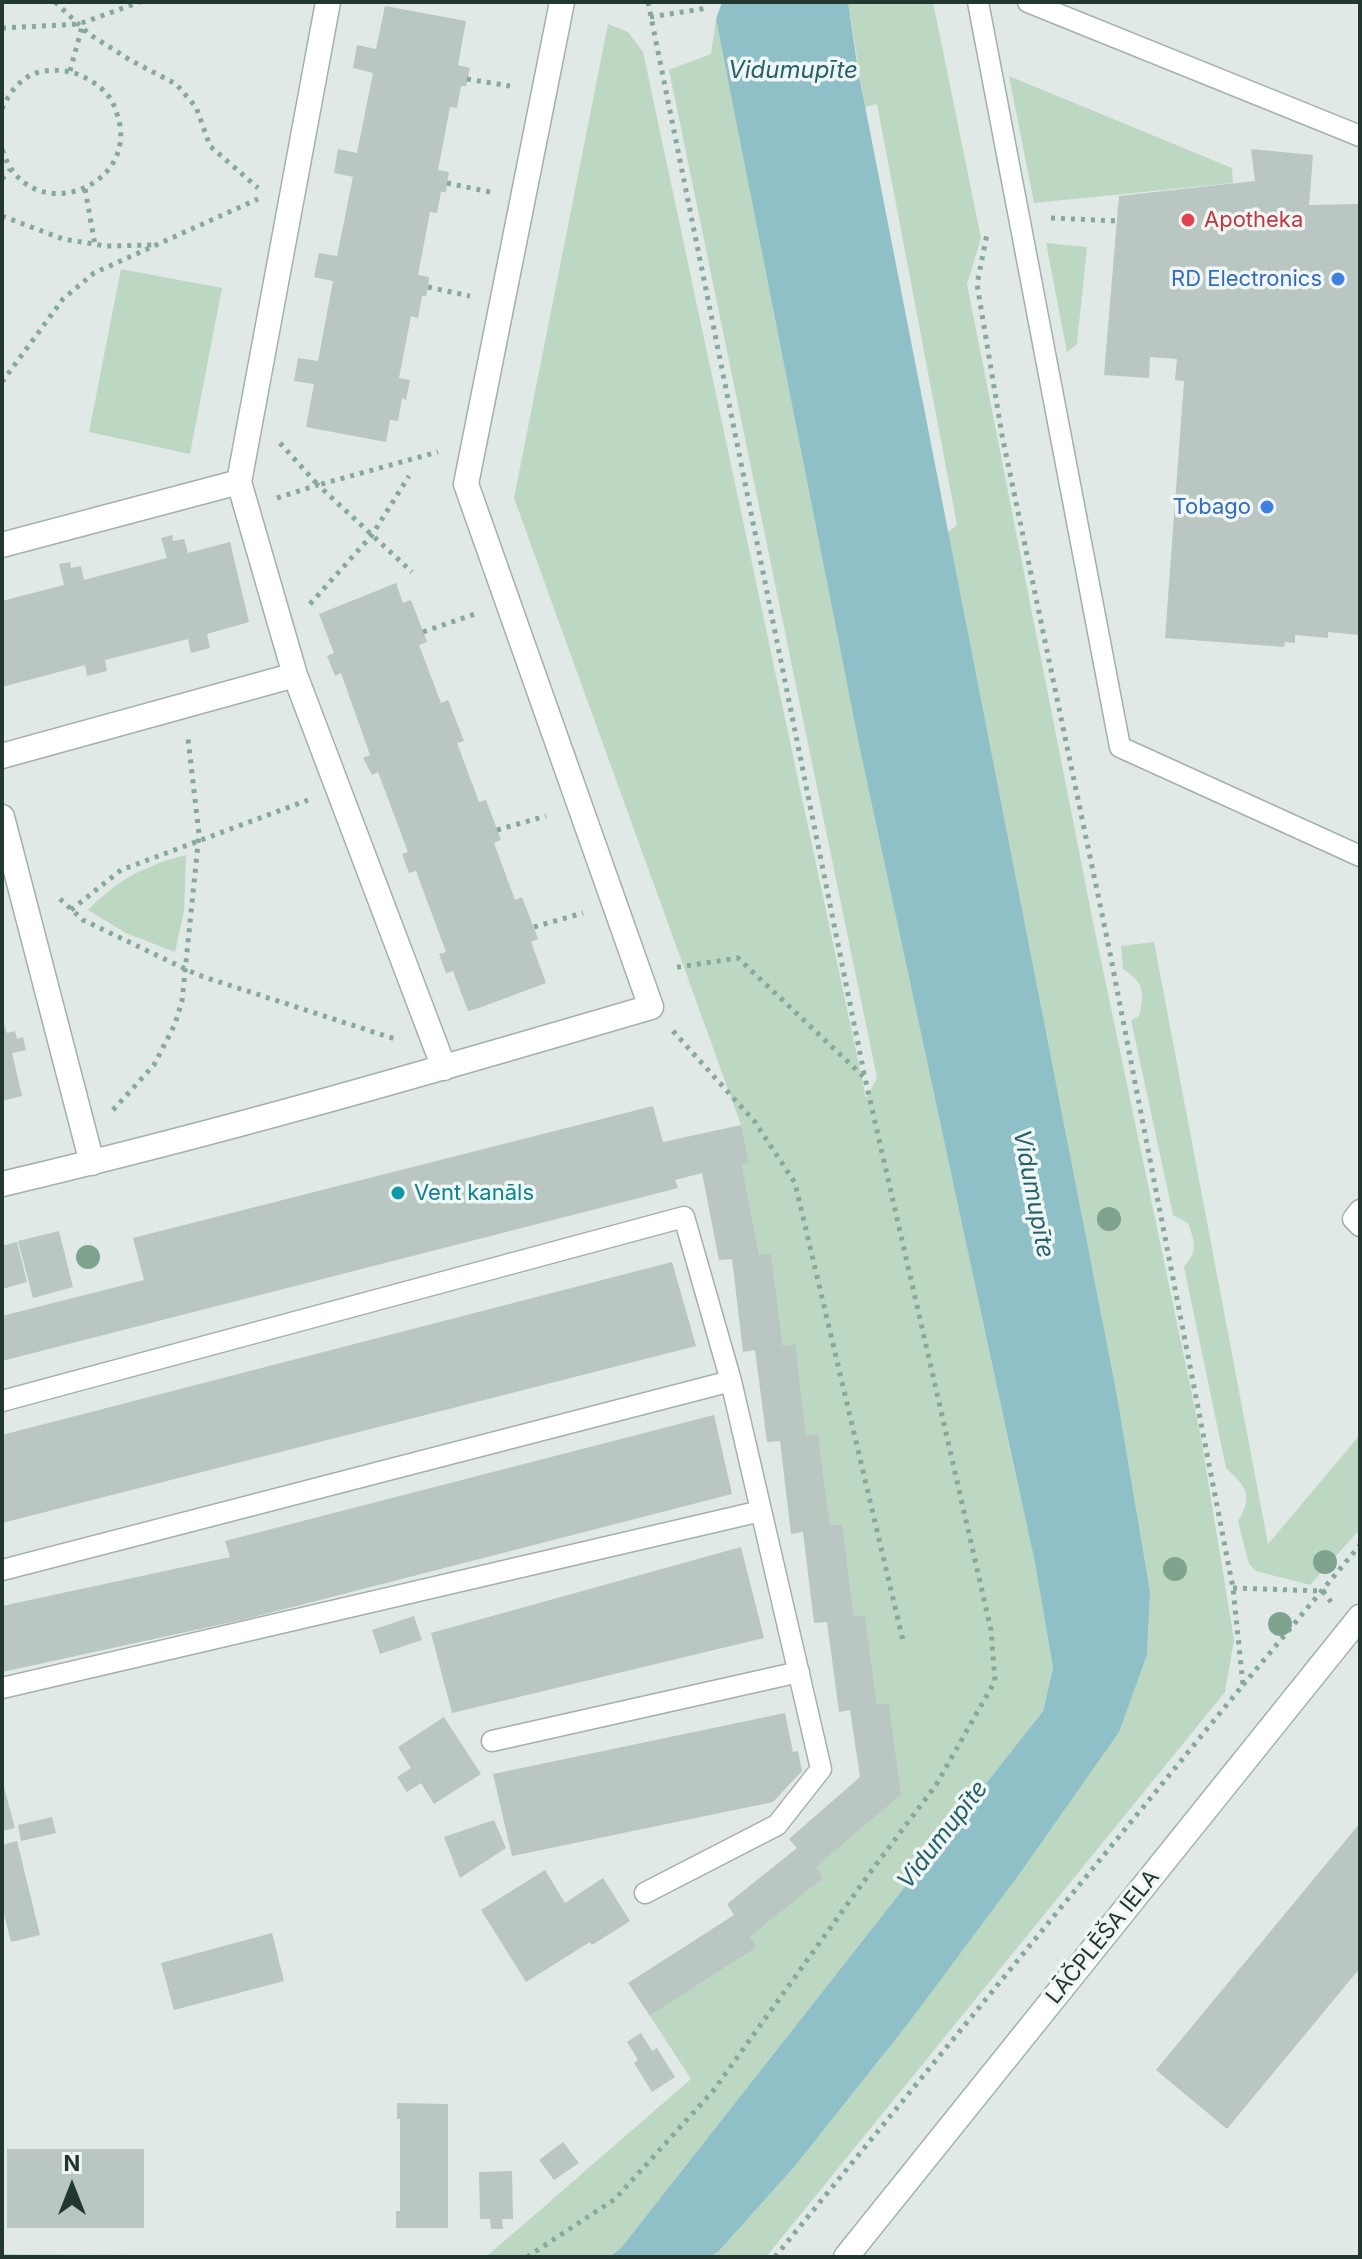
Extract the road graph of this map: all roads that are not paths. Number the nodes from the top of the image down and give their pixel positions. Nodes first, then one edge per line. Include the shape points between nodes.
1 (328, 2) edge
2 (562, 2) edge
3 (978, 2) edge
4 (1028, 2) edge
5 (1360, 136) edge
6 (239, 482) junction
7 (2, 545) edge
8 (295, 675) junction
9 (2, 756) edge
10 (2, 817) edge
11 (1360, 856) edge
12 (441, 1060) junction
13 (89, 1152) junction
14 (2, 1184) edge
15 (1360, 1210) edge
16 (1360, 1226) edge
17 (731, 1381) junction
18 (2, 1401) edge
19 (761, 1511) junction
20 (2, 1570) edge
21 (1360, 1617) edge
22 (799, 1672) junction
23 (2, 1688) edge
24 (492, 1741) dead end
25 (645, 1893) dead end
26 (846, 2257) edge

1 - 6 street
2 - 12 street via 466,484 651,1007
3 - 11 lane via 1120,747
4 - 5 lane
6 - 7 street
6 - 8 street
8 - 9 street
8 - 12 street
10 - 13 street
12 - 13 street
13 - 14 street
15 - 16 lane via 1353,1219
17 - 18 lane via 684,1217
17 - 19 lane
17 - 20 lane
19 - 22 lane
19 - 23 lane
21 - 26 street, LĀČPLĒŠA IELA
22 - 24 lane
22 - 25 lane via 821,1769 777,1825

